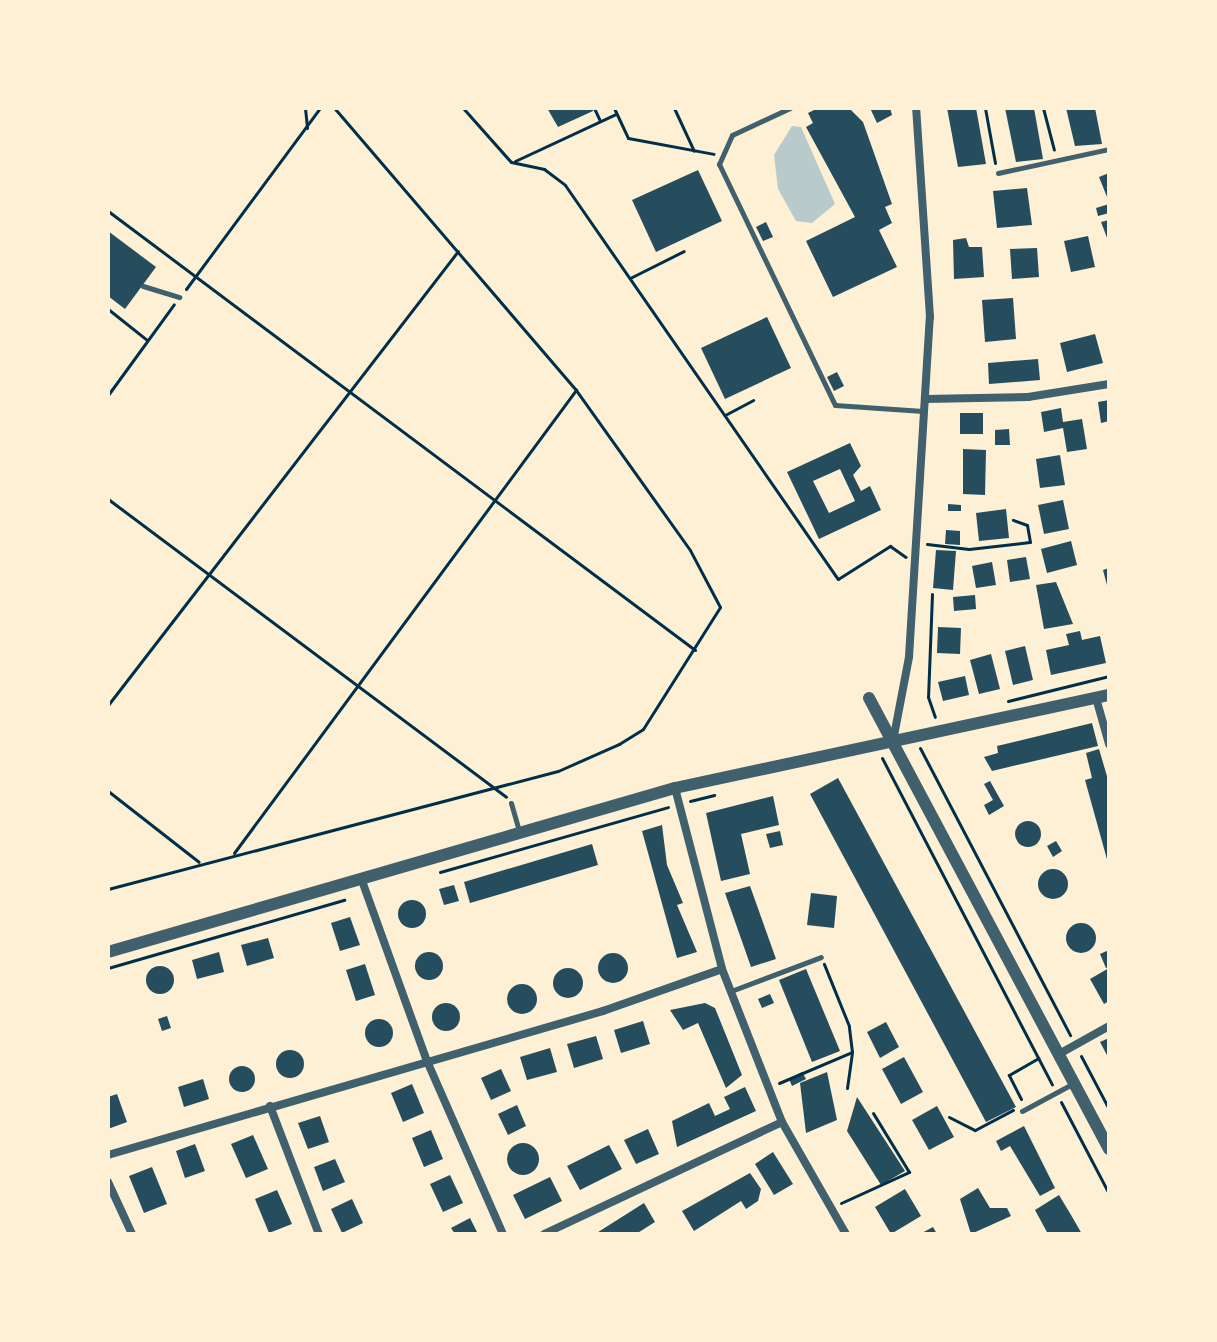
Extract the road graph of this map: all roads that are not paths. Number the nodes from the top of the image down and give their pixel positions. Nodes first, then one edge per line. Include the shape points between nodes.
1 (790, 108) edge
2 (916, 108) edge
3 (1109, 149) edge
4 (998, 173) road end
5 (143, 286) dead end
6 (179, 297) road end
7 (1109, 384) edge
8 (925, 399) junction
9 (923, 411) junction
10 (1102, 697) edge
11 (869, 698) dead end
12 (893, 741) junction
13 (1109, 744) edge
14 (675, 788) junction
15 (511, 803) road end
16 (520, 832) junction
17 (361, 878) junction
18 (108, 952) edge
19 (821, 957) road end
20 (722, 969) junction
21 (731, 991) junction
22 (1109, 1026) edge
23 (1059, 1054) junction
24 (427, 1061) junction
25 (1074, 1083) junction
26 (270, 1106) junction
27 (1022, 1111) dead end
28 (782, 1122) junction
29 (1109, 1149) edge
30 (108, 1155) edge
31 (108, 1182) edge
32 (132, 1234) edge
33 (319, 1234) edge
34 (503, 1234) edge
35 (544, 1234) edge
36 (846, 1234) edge

1 - 9 lane via 732,135 718,155 829,397 857,411
2 - 8 street via 931,275
3 - 4 lane
5 - 6 lane
7 - 8 street via 1028,397
8 - 9 street
9 - 12 street via 909,657
10 - 12 street
10 - 13 street
11 - 12 street
12 - 14 street
12 - 23 street
14 - 16 street
14 - 20 street
15 - 16 lane
16 - 17 street
17 - 18 street
17 - 24 street
19 - 21 lane
20 - 21 street
20 - 24 street
21 - 28 street
22 - 23 street
23 - 25 street
24 - 26 street
24 - 34 street
25 - 27 lane
25 - 29 street
26 - 30 street
26 - 33 street
28 - 35 street
28 - 36 street
31 - 32 street

